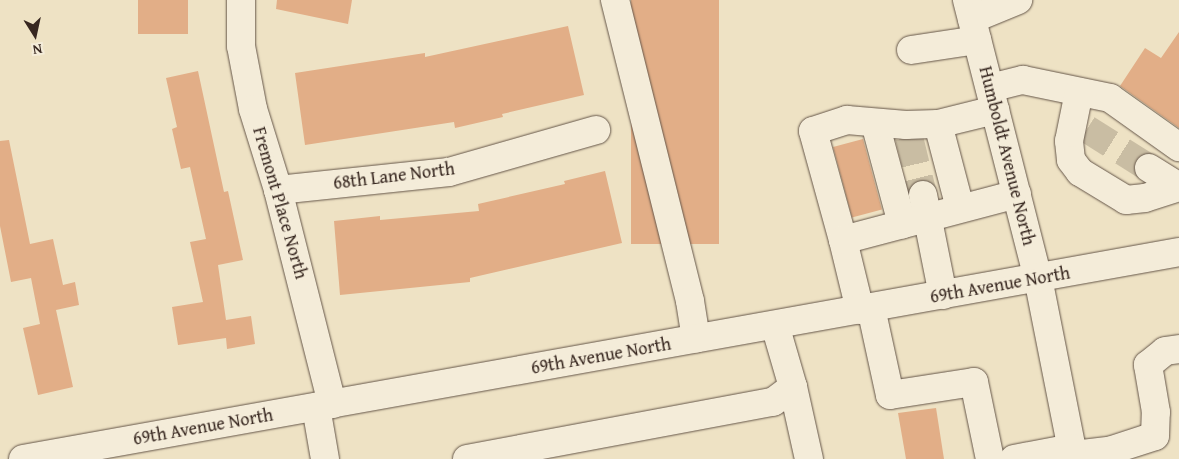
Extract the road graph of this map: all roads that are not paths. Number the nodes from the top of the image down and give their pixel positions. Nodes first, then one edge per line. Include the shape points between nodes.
1 (241, 0) edge
2 (615, 0) edge
3 (1018, 0) edge
4 (972, 19) edge
5 (911, 50) dead end
6 (1079, 92) junction
7 (993, 99) junction
8 (874, 123) junction
9 (938, 124) junction
10 (596, 130) dead end
11 (1179, 147) edge
12 (1149, 168) tunnel mouth
13 (1179, 187) edge
14 (278, 190) junction
15 (1017, 194) junction
16 (926, 206) junction
17 (960, 208) junction
18 (902, 224) junction
19 (843, 240) junction
20 (1179, 252) edge
21 (1038, 278) junction
22 (943, 295) junction
23 (866, 309) junction
24 (775, 325) junction
25 (696, 339) junction
26 (1179, 349) edge
27 (793, 387) junction
28 (324, 405) junction
29 (1073, 454) edge
30 (23, 459) edge
31 (325, 459) edge
32 (468, 459) edge
33 (809, 459) edge
34 (990, 459) edge
35 (1014, 459) edge

1 - 14 street, Fremont Place North via 241,46
2 - 25 street via 690,301
3 - 4 street
4 - 5 street
4 - 7 street, Humboldt Avenue North
6 - 7 street via 1022,80
6 - 11 street via 1110,98
6 - 13 street via 1080,125 1069,141 1071,160 1080,172 1126,200 1145,198
7 - 9 street
7 - 15 street, Humboldt Avenue North
8 - 9 street via 907,131
8 - 18 street
8 - 19 street via 847,120 813,131
9 - 17 street
10 - 14 street, 68th Lane North via 449,172
12 - 13 street
14 - 28 street, Fremont Place North
15 - 17 street
15 - 21 street, Humboldt Avenue North
16 - 17 street
16 - 18 street
16 - 22 street
18 - 19 street
19 - 23 street
20 - 21 street, 69th Avenue North
21 - 22 street, 69th Avenue North
21 - 29 street, Humboldt Avenue North
22 - 23 street, 69th Avenue North
23 - 24 street, 69th Avenue North
23 - 34 street via 890,394 974,382
24 - 25 street, 69th Avenue North
24 - 27 street
25 - 28 street, 69th Avenue North
26 - 29 street via 1164,351 1148,365 1156,412 1155,436 1112,450
27 - 32 street via 773,402
27 - 33 street
28 - 30 street, 69th Avenue North
28 - 31 street, Fremont Place North
29 - 35 street

